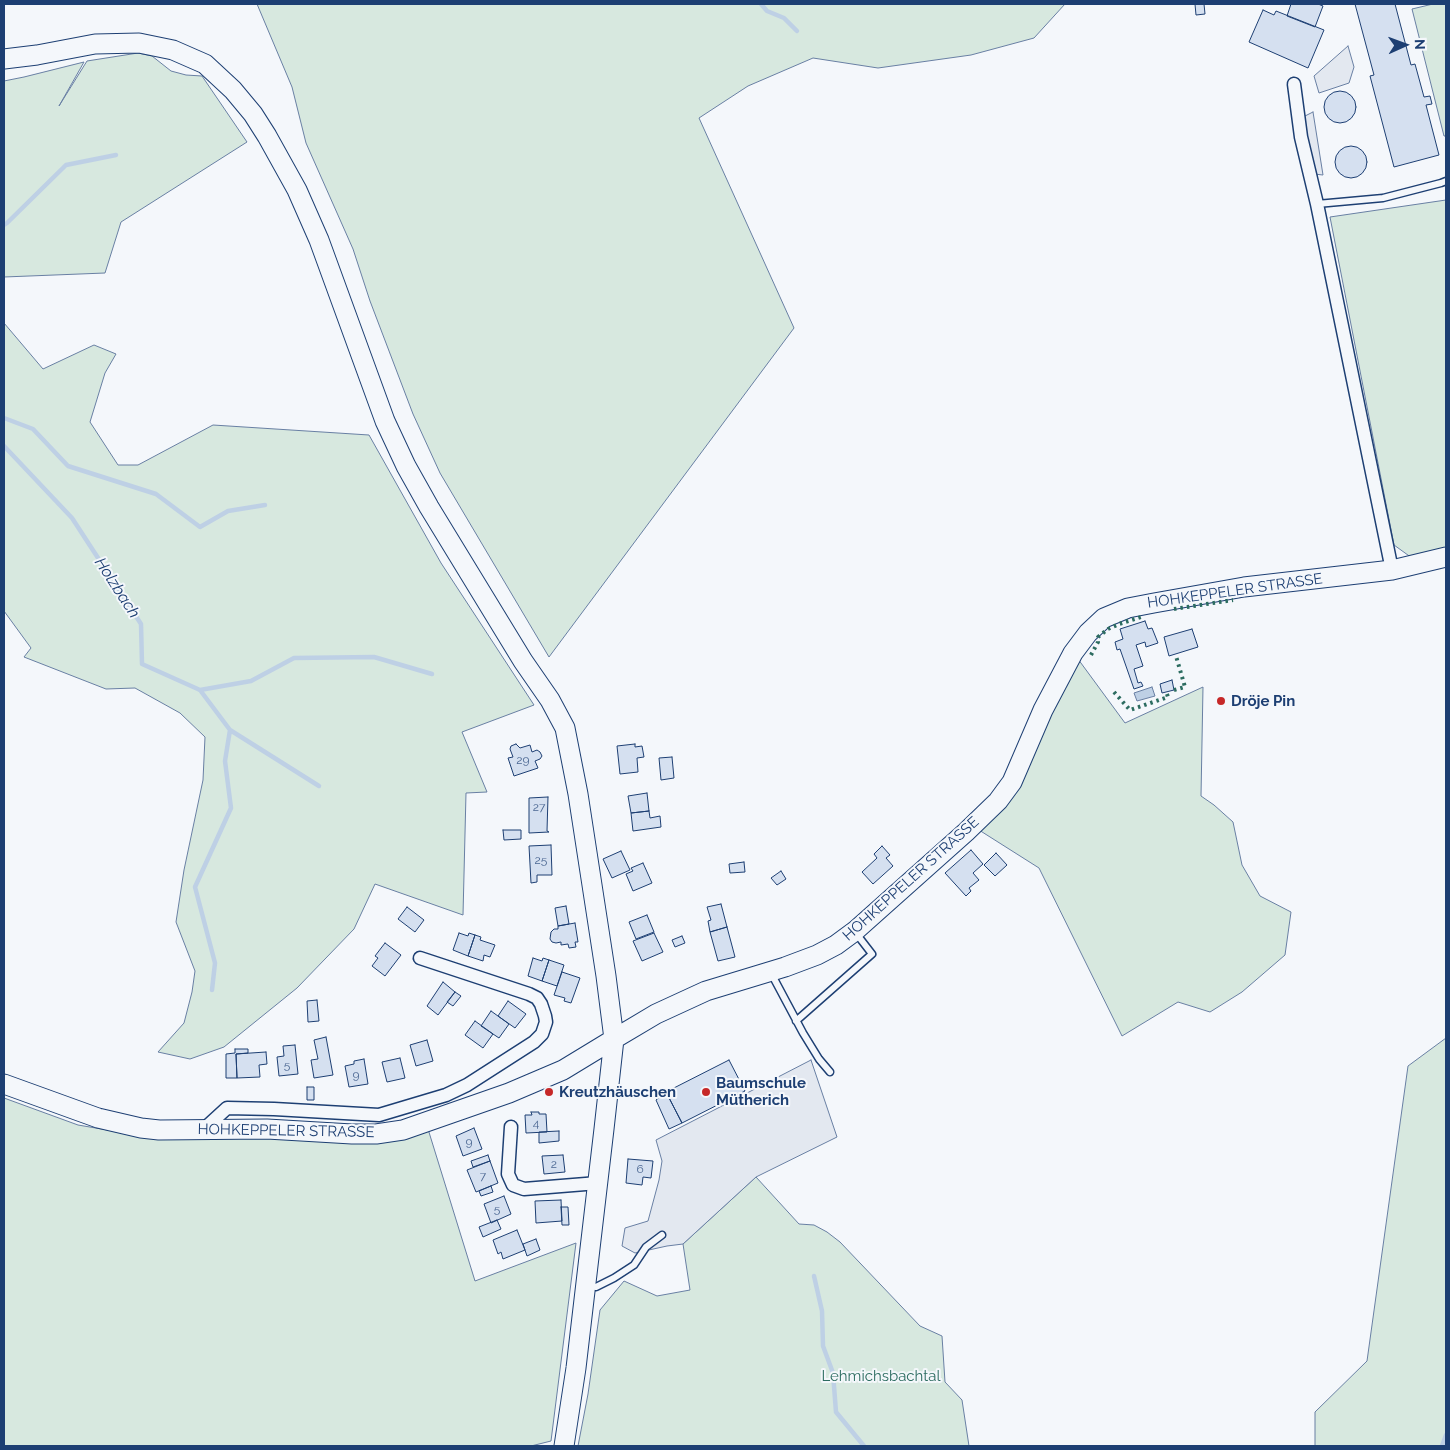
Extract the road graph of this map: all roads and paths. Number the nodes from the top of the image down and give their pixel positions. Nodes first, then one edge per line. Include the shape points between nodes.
1 (4, 59) edge
2 (1294, 84) dead end
3 (1446, 181) edge
4 (1317, 204) junction
5 (1446, 557) edge
6 (1392, 570) junction
7 (854, 931) junction
8 (420, 958) dead end
9 (770, 972) junction
10 (796, 1022) junction
11 (614, 1039) junction
12 (830, 1072) dead end
13 (4, 1084) edge
14 (511, 1127) dead end
15 (203, 1130) junction
16 (598, 1183) junction
17 (662, 1235) dead end
18 (586, 1285) junction
19 (564, 1446) edge

1 - 11 street via 95,44 139,43 174,50 205,64 234,90 267,136 319,240 385,422 406,466 565,728 578,794
2 - 4 street via 1301,137
3 - 4 lane via 1383,198
4 - 6 street
5 - 6 street, HOHKEPPELER STRASSE
6 - 7 street, HOHKEPPELER STRASSE via 1244,587 1128,608 1104,618 1073,653 1043,710 1012,782 998,801
7 - 9 street, HOHKEPPELER STRASSE via 817,955
7 - 10 lane via 872,954
8 - 15 street via 537,998 546,1022 542,1034 467,1085 446,1095 379,1115 227,1108
9 - 10 lane
9 - 11 street, HOHKEPPELER STRASSE via 706,990
10 - 12 lane
11 - 15 street, HOHKEPPELER STRASSE via 563,1070 404,1130 352,1134 267,1128
11 - 16 street
13 - 15 street, HOHKEPPELER STRASSE via 123,1124 159,1130
14 - 16 street via 508,1174 513,1185 524,1190
16 - 18 street
17 - 18 lane via 646,1248 634,1265 596,1286
18 - 19 street

